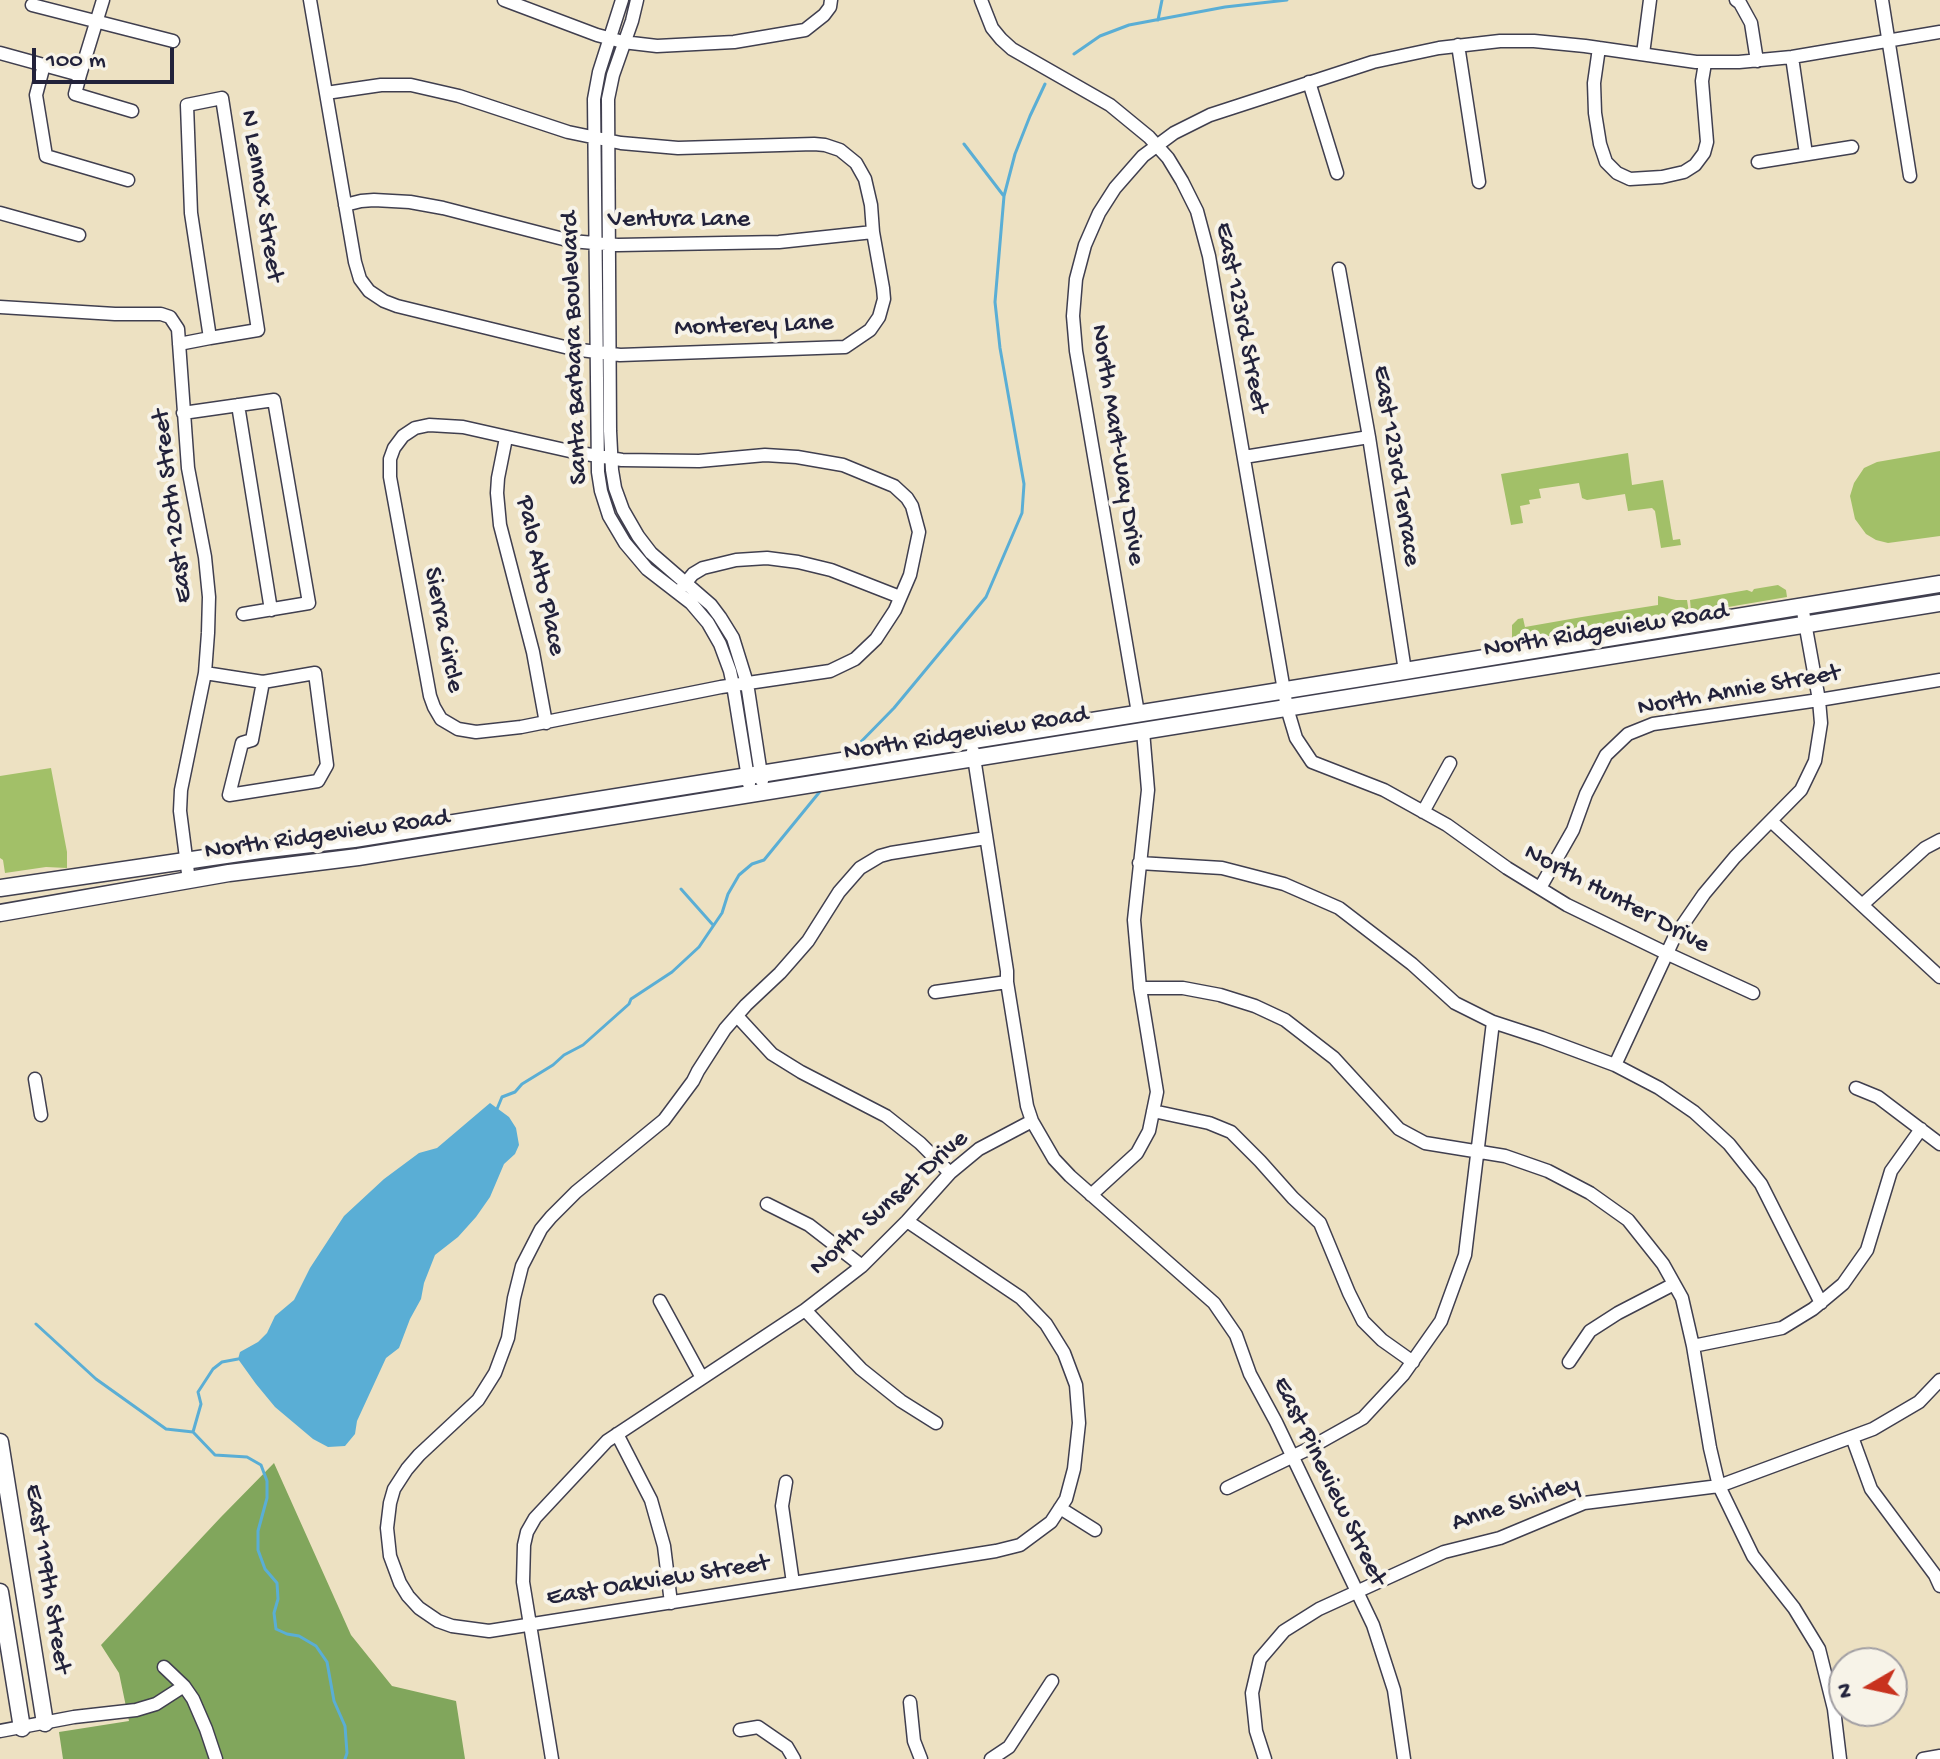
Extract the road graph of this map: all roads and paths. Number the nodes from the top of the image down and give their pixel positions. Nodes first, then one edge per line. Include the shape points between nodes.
1 (103, 0) edge
2 (310, 0) edge
3 (504, 0) edge
4 (622, 0) edge
5 (637, 0) edge
6 (831, 0) edge
7 (981, 0) edge
8 (1650, 0) edge
9 (1736, 0) edge
10 (1882, 0) edge
11 (32, 5) dead end
12 (97, 23) junction
13 (1940, 32) edge
14 (617, 40) junction
15 (173, 41) dead end
16 (1888, 41) junction
17 (1458, 45) junction
18 (1599, 48) junction
19 (0, 53) edge
20 (1643, 54) junction
21 (1792, 57) junction
22 (1757, 61) junction
23 (1705, 63) junction
24 (44, 65) junction
25 (80, 75) junction
26 (1309, 82) junction
27 (326, 93) junction
28 (132, 111) dead end
29 (594, 138) junction
30 (608, 141) junction
31 (1157, 146) junction
32 (1852, 147) dead end
33 (1806, 154) junction
34 (1758, 162) dead end
35 (1337, 173) dead end
36 (1910, 176) dead end
37 (128, 180) dead end
38 (1479, 182) dead end
39 (345, 205) junction
40 (0, 213) edge
41 (873, 232) junction
42 (79, 235) dead end
43 (595, 243) junction
44 (608, 244) junction
45 (1339, 269) dead end
46 (0, 307) edge
47 (210, 338) junction
48 (179, 344) junction
49 (603, 353) junction
50 (238, 405) junction
51 (183, 413) junction
52 (1369, 437) junction
53 (506, 438) junction
54 (597, 456) junction
55 (1244, 457) junction
56 (611, 459) junction
57 (1940, 584) edge
58 (682, 587) junction
59 (900, 597) junction
60 (1940, 603) edge
61 (1802, 606) junction
62 (271, 610) junction
63 (243, 614) dead end
64 (1805, 624) junction
65 (1405, 671) junction
66 (205, 673) junction
67 (1940, 680) edge
68 (263, 682) junction
69 (747, 683) junction
70 (733, 685) junction
71 (1283, 690) junction
72 (1819, 700) junction
73 (1287, 708) junction
74 (1138, 713) junction
75 (546, 723) junction
76 (1143, 731) junction
77 (971, 740) junction
78 (974, 758) junction
79 (1450, 763) dead end
80 (754, 775) junction
81 (757, 793) junction
82 (1423, 812) junction
83 (1771, 821) junction
84 (986, 838) junction
85 (1940, 840) edge
86 (186, 862) junction
87 (1139, 863) junction
88 (189, 881) junction
89 (0, 888) edge
90 (1540, 888) junction
91 (1862, 905) junction
92 (0, 913) edge
93 (1668, 954) junction
94 (1940, 977) edge
95 (1007, 982) junction
96 (1140, 988) junction
97 (935, 992) dead end
98 (1753, 993) dead end
99 (737, 1016) junction
100 (1493, 1022) junction
101 (1615, 1065) junction
102 (35, 1079) dead end
103 (1856, 1088) dead end
104 (1153, 1111) junction
105 (41, 1115) dead end
106 (1032, 1121) junction
107 (1921, 1129) junction
108 (1940, 1144) edge
109 (1478, 1152) junction
110 (950, 1173) junction
111 (1091, 1195) junction
112 (767, 1204) dead end
113 (907, 1221) junction
114 (862, 1266) junction
115 (1674, 1284) junction
116 (660, 1301) dead end
117 (1821, 1303) junction
118 (805, 1310) junction
119 (1693, 1346) junction
120 (1413, 1362) junction
121 (1569, 1362) dead end
122 (702, 1378) junction
123 (1940, 1380) edge
124 (936, 1423) dead end
125 (617, 1434) junction
126 (1852, 1437) junction
127 (0, 1442) edge
128 (1293, 1457) junction
129 (786, 1482) dead end
130 (1719, 1486) junction
131 (1227, 1488) dead end
132 (1060, 1508) junction
133 (1095, 1530) dead end
134 (793, 1583) junction
135 (1940, 1586) edge
136 (0, 1592) edge
137 (1358, 1592) junction
138 (671, 1603) junction
139 (530, 1624) junction
140 (164, 1667) dead end
141 (1052, 1681) dead end
142 (184, 1686) junction
143 (910, 1702) dead end
144 (45, 1723) junction
145 (22, 1728) junction
146 (740, 1730) dead end
147 (0, 1731) edge
148 (1940, 1756) edge
149 (216, 1759) edge
150 (552, 1759) edge
151 (794, 1759) edge
152 (921, 1759) edge
153 (991, 1759) edge
154 (1265, 1759) edge
155 (1404, 1759) edge
156 (1840, 1759) edge
157 (1923, 1759) edge

1 - 12 street
2 - 27 street, Monterey Lane
3 - 14 street
4 - 14 street, Santa Barbara Boulevard
5 - 14 street, Santa Barbara Boulevard via 632,21
6 - 14 street via 824,15 805,30 764,38 657,46
7 - 31 street, East 123rd Street via 992,28 1012,49 1110,105
8 - 20 street
9 - 22 street via 1751,23
10 - 16 street
11 - 12 street
12 - 15 street
12 - 25 street
13 - 16 street, North Mart-Way Drive
14 - 29 street, Santa Barbara Boulevard via 596,85
14 - 30 street, Santa Barbara Boulevard
16 - 21 street, North Mart-Way Drive
16 - 36 street
17 - 18 street, North Mart-Way Drive via 1534,41
17 - 26 street, North Mart-Way Drive via 1408,53
17 - 38 street
18 - 20 street, North Mart-Way Drive
18 - 23 street via 1594,83 1600,144 1606,162 1630,179 1684,172 1704,153
19 - 24 street
20 - 23 street, North Mart-Way Drive
21 - 22 street, North Mart-Way Drive
21 - 33 street
22 - 23 street, North Mart-Way Drive
24 - 25 street
24 - 37 street via 36,95 46,156
25 - 28 street via 75,94
26 - 31 street, North Mart-Way Drive via 1210,115
26 - 35 street
27 - 29 street, Monterey Lane via 381,85 420,87
27 - 39 street, Monterey Lane
29 - 30 street, Monterey Lane
29 - 43 street, Santa Barbara Boulevard
30 - 41 street, Monterey Lane via 678,148 814,144 840,150 865,179
30 - 44 street, Santa Barbara Boulevard
31 - 55 street, East 123rd Street via 1182,181 1202,227
31 - 74 street, North Mart-Way Drive via 1133,167 1099,213 1076,279 1073,316
32 - 33 street
33 - 34 street
39 - 43 street, Ventura Lane via 410,202
39 - 49 street, Monterey Lane via 360,279 384,301
40 - 42 street
41 - 44 street, Ventura Lane via 779,242
41 - 49 street, Monterey Lane via 882,308 870,330 845,347
43 - 44 street, Ventura Lane
43 - 49 street, Santa Barbara Boulevard
44 - 49 street, Santa Barbara Boulevard
45 - 52 street, East 123rd Terrace
46 - 48 street, East 120th Street via 161,314 178,329
47 - 47 street, N Lennox Street via 191,213 187,105 222,98 258,330
47 - 48 street, N Lennox Street
48 - 51 street, East 120th Street
49 - 54 street, Santa Barbara Boulevard
49 - 56 street, Santa Barbara Boulevard
50 - 51 street
50 - 62 street
50 - 62 street via 274,400 309,603
51 - 66 street, East 120th Street via 207,570
52 - 55 street
52 - 65 street, East 123rd Terrace
53 - 54 street, Sierra Circle
53 - 75 street, Palo Alto Place via 498,509
53 - 75 street, Sierra Circle via 450,425 415,428 394,448 390,477 434,707 441,719 467,731
54 - 56 street, Sierra Circle
54 - 58 street, Santa Barbara Boulevard via 601,491 614,525 639,561
55 - 71 street, East 123rd Street
56 - 58 street, Santa Barbara Boulevard via 631,527
56 - 59 street, Sierra Circle via 797,457 874,476 907,498 918,523 910,575
57 - 61 main road, North Ridgeview Road
58 - 59 street via 703,568 720,563 782,559 831,570
58 - 69 street, Santa Barbara Boulevard via 711,605 727,628
58 - 70 street, Santa Barbara Boulevard via 714,633
59 - 69 street, Sierra Circle via 876,639 840,668
60 - 64 main road, North Ridgeview Road
61 - 64 street
61 - 65 main road, North Ridgeview Road
62 - 63 street
64 - 72 street
64 - 73 main road, North Ridgeview Road
65 - 71 main road, North Ridgeview Road
66 - 68 street
66 - 86 street, East 120th Street via 181,790
67 - 72 street, North Annie Street
68 - 68 street via 315,673 327,765 318,781 229,795 242,743 252,740
69 - 70 street, Sierra Circle
69 - 80 street, Santa Barbara Boulevard
70 - 75 street, Sierra Circle
70 - 80 street, Santa Barbara Boulevard
71 - 73 street, North Hunter Drive
71 - 74 main road, North Ridgeview Road
72 - 83 street via 1815,761 1801,790
72 - 90 street, North Annie Street via 1653,724 1628,734 1606,755
73 - 76 main road, North Ridgeview Road
73 - 82 street, North Hunter Drive via 1296,738 1312,762 1384,790
74 - 77 main road, North Ridgeview Road
76 - 78 main road, North Ridgeview Road
76 - 87 street via 1148,790
77 - 78 street
77 - 80 main road, North Ridgeview Road
78 - 81 main road, North Ridgeview Road
78 - 84 street
79 - 82 street
80 - 81 street, Santa Barbara Boulevard
80 - 86 main road, North Ridgeview Road
81 - 88 main road, North Ridgeview Road
82 - 90 street, North Hunter Drive
83 - 91 street
83 - 93 street via 1704,894
84 - 95 street
84 - 99 street via 901,850 860,868 802,949
85 - 91 street
86 - 88 street, East 120th Street
86 - 89 main road, North Ridgeview Road
87 - 96 street via 1134,920
87 - 100 street via 1222,868 1284,884 1339,908 1455,1003
88 - 92 main road, North Ridgeview Road
90 - 93 street, North Hunter Drive
91 - 94 street
93 - 98 street, North Hunter Drive
93 - 101 street
95 - 97 street
95 - 106 street
96 - 104 street via 1157,1092
96 - 109 street via 1220,995 1285,1020 1334,1058 1399,1129 1425,1143
99 - 110 street via 772,1054 886,1116
99 - 139 street via 664,1120 576,1192 541,1229 522,1266 508,1338 495,1373 478,1400 419,1455 394,1489 387,1528 390,1556 400,1583 419,1608 438,1621 470,1630
100 - 101 street
100 - 109 street
101 - 117 street via 1671,1096 1729,1144 1761,1184
102 - 105 street
103 - 107 street via 1878,1097
104 - 111 street via 1137,1153
104 - 120 street via 1231,1132 1320,1223 1363,1321
106 - 110 street, North Sunset Drive via 979,1149
106 - 111 street, East Pineview Street via 1054,1159
107 - 108 street
107 - 117 street via 1891,1171 1867,1250 1843,1284
109 - 115 street via 1548,1171 1590,1193 1628,1220
109 - 120 street via 1465,1255 1441,1321
110 - 113 street, North Sunset Drive
111 - 128 street, East Pineview Street via 1214,1303 1236,1335
112 - 114 street via 809,1225
113 - 114 street, North Sunset Drive
113 - 132 street, East Oakview Street via 1021,1298 1064,1353 1076,1385 1079,1423 1074,1469
114 - 118 street, North Sunset Drive
115 - 119 street
115 - 121 street via 1590,1331
116 - 122 street
117 - 119 street via 1782,1328
118 - 122 street, North Sunset Drive
118 - 124 street via 861,1369
119 - 130 street
120 - 128 street via 1363,1418
122 - 125 street, North Sunset Drive
123 - 126 street, Anne Shirley via 1919,1402
125 - 138 street via 651,1500
125 - 139 street, North Sunset Drive via 550,1501 527,1532 522,1565
126 - 130 street, Anne Shirley
126 - 135 street via 1871,1489
127 - 144 main road, East 119th Street
128 - 131 street
128 - 137 street, East Pineview Street
129 - 134 street, East Oakview Street via 782,1506
130 - 137 street, Anne Shirley via 1584,1503 1500,1538 1444,1552
130 - 156 street via 1753,1556 1819,1649
132 - 133 street
132 - 134 street, East Oakview Street via 1051,1522 1020,1545
134 - 138 street, East Oakview Street
136 - 145 main road, East 119th Street
137 - 154 street, Anne Shirley via 1284,1631 1260,1659 1252,1693
137 - 155 street, East Pineview Street via 1394,1690
138 - 139 street, East Oakview Street
139 - 150 street, North Sunset Drive
140 - 142 street
141 - 153 street via 1009,1747
142 - 144 street via 136,1710
142 - 149 street
143 - 152 street
144 - 145 street
145 - 147 street
146 - 151 street via 758,1727 787,1747
148 - 157 street

